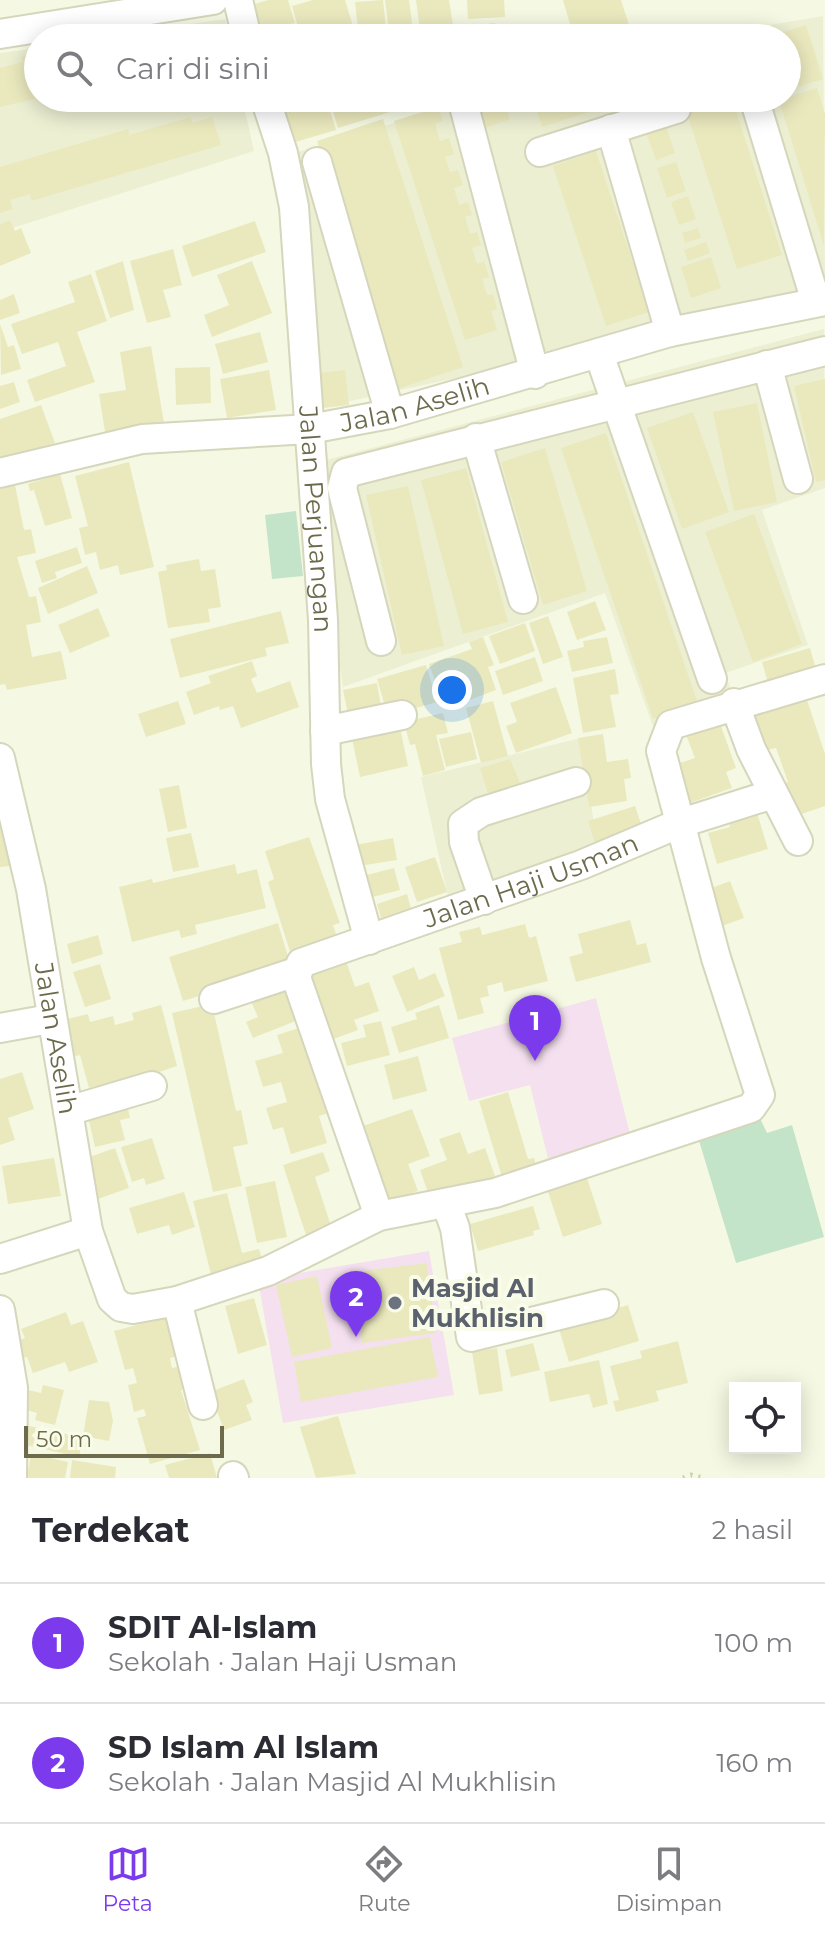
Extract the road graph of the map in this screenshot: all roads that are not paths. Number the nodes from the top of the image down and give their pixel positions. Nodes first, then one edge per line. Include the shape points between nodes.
1 (213, 0) edge
2 (238, 0) edge
3 (63, 24) edge
4 (244, 24) edge
5 (24, 30) edge
6 (0, 34) edge
7 (270, 112) edge
8 (466, 112) edge
9 (666, 112) edge
10 (759, 112) edge
11 (611, 129) junction
12 (540, 152) dead end
13 (317, 162) dead end
14 (821, 302) edge
15 (670, 332) junction
16 (825, 351) edge
17 (599, 354) junction
18 (767, 365) junction
19 (535, 374) junction
20 (615, 404) junction
21 (390, 414) junction
22 (310, 429) junction
23 (476, 438) junction
24 (0, 473) edge
25 (798, 479) dead end
26 (523, 599) dead end
27 (381, 641) dead end
28 (712, 679) dead end
29 (825, 679) edge
30 (728, 706) junction
31 (402, 715) dead end
32 (325, 731) junction
33 (0, 758) edge
34 (576, 782) dead end
35 (773, 794) junction
36 (678, 824) junction
37 (798, 841) dead end
38 (484, 900) junction
39 (369, 940) junction
40 (296, 975) junction
41 (214, 999) dead end
42 (50, 1019) junction
43 (0, 1028) edge
44 (152, 1086) dead end
45 (68, 1111) junction
46 (446, 1203) junction
47 (379, 1216) junction
48 (88, 1231) junction
49 (0, 1259) edge
50 (177, 1301) junction
51 (604, 1304) dead end
52 (0, 1310) edge
53 (203, 1405) dead end
54 (7, 1429) edge
55 (12, 1478) edge

1 - 3 street
2 - 4 street
5 - 6 street
7 - 22 street, Jalan Perjuangan via 294,207
8 - 19 street
9 - 11 street
10 - 14 street
11 - 12 street
11 - 15 street
13 - 21 street
14 - 15 street, Jalan Aselih
15 - 17 street, Jalan Aselih
16 - 18 street
17 - 19 street, Jalan Aselih
17 - 20 street
18 - 20 street
18 - 25 street
19 - 21 street, Jalan Aselih
20 - 23 street
20 - 28 street
21 - 22 street, Jalan Aselih
22 - 24 street, Jalan Aselih via 142,439
22 - 32 street, Jalan Perjuangan
23 - 26 street
23 - 27 street via 346,473 342,488
29 - 30 street
30 - 35 street
30 - 36 street via 671,725 661,751
31 - 32 street
32 - 39 street, Jalan Perjuangan via 330,799
33 - 42 street, Jalan Aselih via 31,889
34 - 38 street via 481,812 463,824
35 - 36 street, Jalan Haji Usman
35 - 37 street
36 - 38 street, Jalan Haji Usman
36 - 46 street via 759,1100 751,1108 682,1133 495,1193
38 - 39 street, Jalan Haji Usman
39 - 40 street, Jalan Haji Usman via 301,963
40 - 41 street, Jalan Haji Usman
40 - 47 street
42 - 43 street
42 - 45 street, Jalan Aselih
44 - 45 street
45 - 48 street, Jalan Aselih
46 - 47 street
46 - 51 street via 455,1228 471,1337
47 - 50 street via 268,1271
48 - 49 street
48 - 50 street, Jalan Aselih via 112,1299 121,1307
50 - 53 street
52 - 54 street via 9,1348
54 - 55 street

